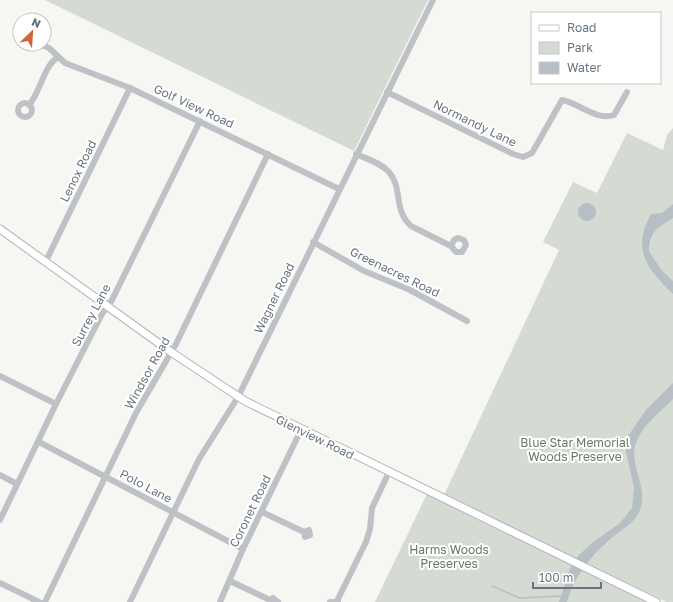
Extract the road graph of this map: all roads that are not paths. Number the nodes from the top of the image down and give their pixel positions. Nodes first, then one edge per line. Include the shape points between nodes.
1 (433, 0) edge
2 (52, 51) edge
3 (58, 57) junction
4 (130, 88) junction
5 (387, 92) junction
6 (627, 92) dead end
7 (29, 105) dead end
8 (200, 121) junction
9 (268, 154) junction
10 (356, 154) junction
11 (339, 189) junction
12 (0, 229) edge
13 (313, 242) junction
14 (451, 246) dead end
15 (45, 263) junction
16 (107, 307) junction
17 (467, 321) dead end
18 (171, 352) junction
19 (0, 376) edge
20 (238, 397) junction
21 (56, 404) junction
22 (301, 430) junction
23 (39, 442) junction
24 (389, 472) junction
25 (0, 475) edge
26 (106, 476) junction
27 (17, 484) junction
28 (262, 512) junction
29 (173, 514) junction
30 (0, 520) edge
31 (304, 532) dead end
32 (243, 548) junction
33 (230, 581) junction
34 (0, 583) edge
35 (270, 601) edge
36 (39, 602) edge
37 (44, 602) edge
38 (130, 602) edge
39 (220, 602) edge
40 (278, 602) edge
41 (330, 602) edge
42 (338, 602) edge
43 (656, 602) edge

1 - 5 street, Wagner Road
2 - 3 street, Golf View Road
3 - 4 street, Golf View Road via 82,71
3 - 7 street via 51,64
4 - 8 street, Golf View Road
4 - 15 street, Lenox Road
5 - 6 street, Normandy Lane via 513,154 524,157 532,153 562,100 608,117 614,115
5 - 10 street, Wagner Road
8 - 9 street, Golf View Road
8 - 16 street, Surrey Lane
9 - 11 street, Golf View Road
9 - 18 street, Windsor Road
10 - 11 street, Wagner Road
10 - 14 street via 389,172 394,181 400,211 406,222
11 - 13 street, Wagner Road
12 - 15 main road, Glenview Road
13 - 17 street, Greenacres Road via 364,271 410,290
13 - 20 street, Wagner Road
15 - 16 main road, Glenview Road
16 - 18 main road, Glenview Road
16 - 21 street, Surrey Lane
18 - 20 main road, Glenview Road
18 - 26 street, Windsor Road via 142,403
19 - 21 street
20 - 22 main road, Glenview Road
20 - 29 street, Wagner Road via 199,459
21 - 23 street, Surrey Lane
22 - 24 main road, Glenview Road
22 - 28 street, Coronet Road
23 - 26 street, Polo Lane
23 - 27 street, Surrey Lane
24 - 42 street via 372,508 366,542
24 - 43 main road, Glenview Road
25 - 27 street
26 - 29 street, Polo Lane
26 - 37 street, Windsor Road
27 - 30 street, Surrey Lane
28 - 31 street
28 - 32 street, Coronet Road
29 - 32 street, Polo Lane
29 - 38 street, Wagner Road
32 - 33 street, Coronet Road
33 - 35 street
33 - 39 street, Coronet Road
34 - 36 street
35 - 40 street via 274,598
41 - 42 street

